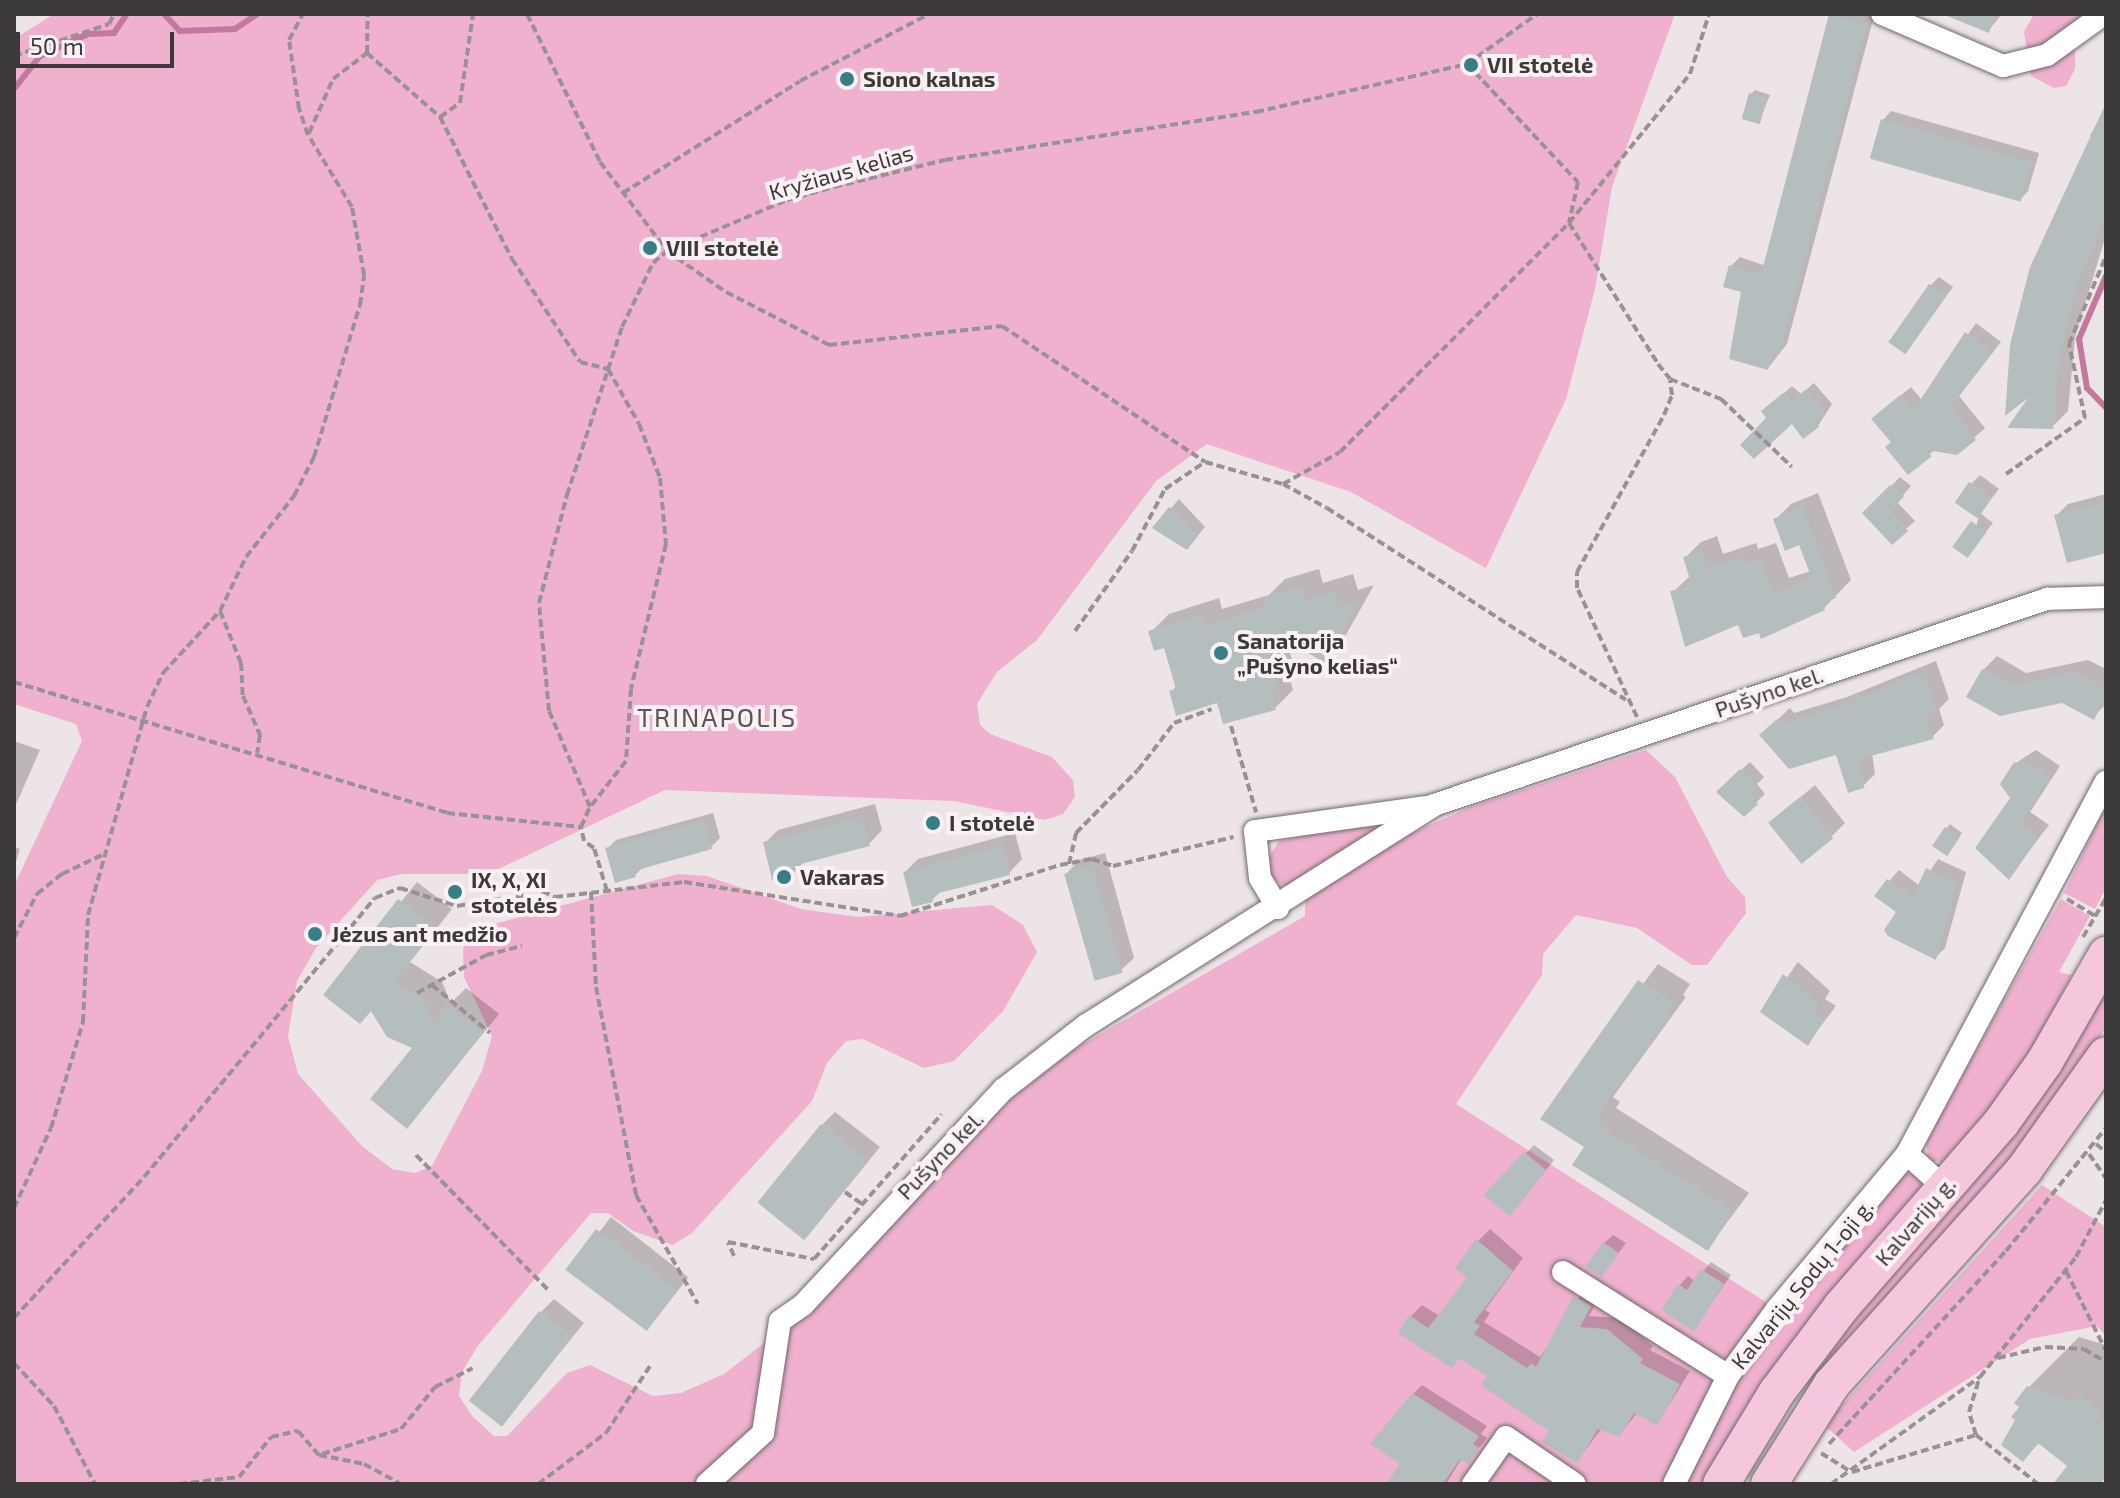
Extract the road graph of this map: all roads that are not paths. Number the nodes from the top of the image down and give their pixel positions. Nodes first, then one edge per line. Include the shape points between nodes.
1 (1882, 14) edge
2 (2104, 14) edge
3 (2106, 597) edge
4 (2106, 782) edge
5 (1434, 805) junction
6 (1278, 908) junction
7 (2106, 955) edge
8 (2106, 1055) edge
9 (1907, 1154) junction
10 (1944, 1187) junction
11 (1563, 1272) dead end
12 (1728, 1376) junction
13 (1751, 1432) junction
14 (1808, 1456) junction
15 (707, 1484) edge
16 (1473, 1484) edge
17 (1575, 1484) edge
18 (1674, 1484) edge
19 (1721, 1484) edge
20 (1769, 1484) edge

1 - 2 street via 2003,66 2047,55
3 - 5 street, Pušyno kel. via 2047,599
4 - 9 street, Kalvarijų Sodų 1-oji g.
5 - 6 street, Pušyno kel.
5 - 6 street, Pušyno kel. via 1258,831 1260,878
6 - 15 street, Pušyno kel. via 1039,1059 871,1211 803,1305 780,1321 763,1433
7 - 10 main road, Kalvarijų g. via 2044,1063
8 - 14 main road, Kalvarijų g. via 2050,1137 1871,1336
9 - 10 street
9 - 12 street, Kalvarijų Sodų 1-oji g.
10 - 13 main road, Kalvarijų g. via 1842,1306
11 - 12 street, Kalvarijų Sodų 1-oji g.
12 - 18 street
13 - 14 main road
13 - 19 main road, Kalvarijų g.
14 - 20 main road, Kalvarijų g.
16 - 17 street via 1506,1437

